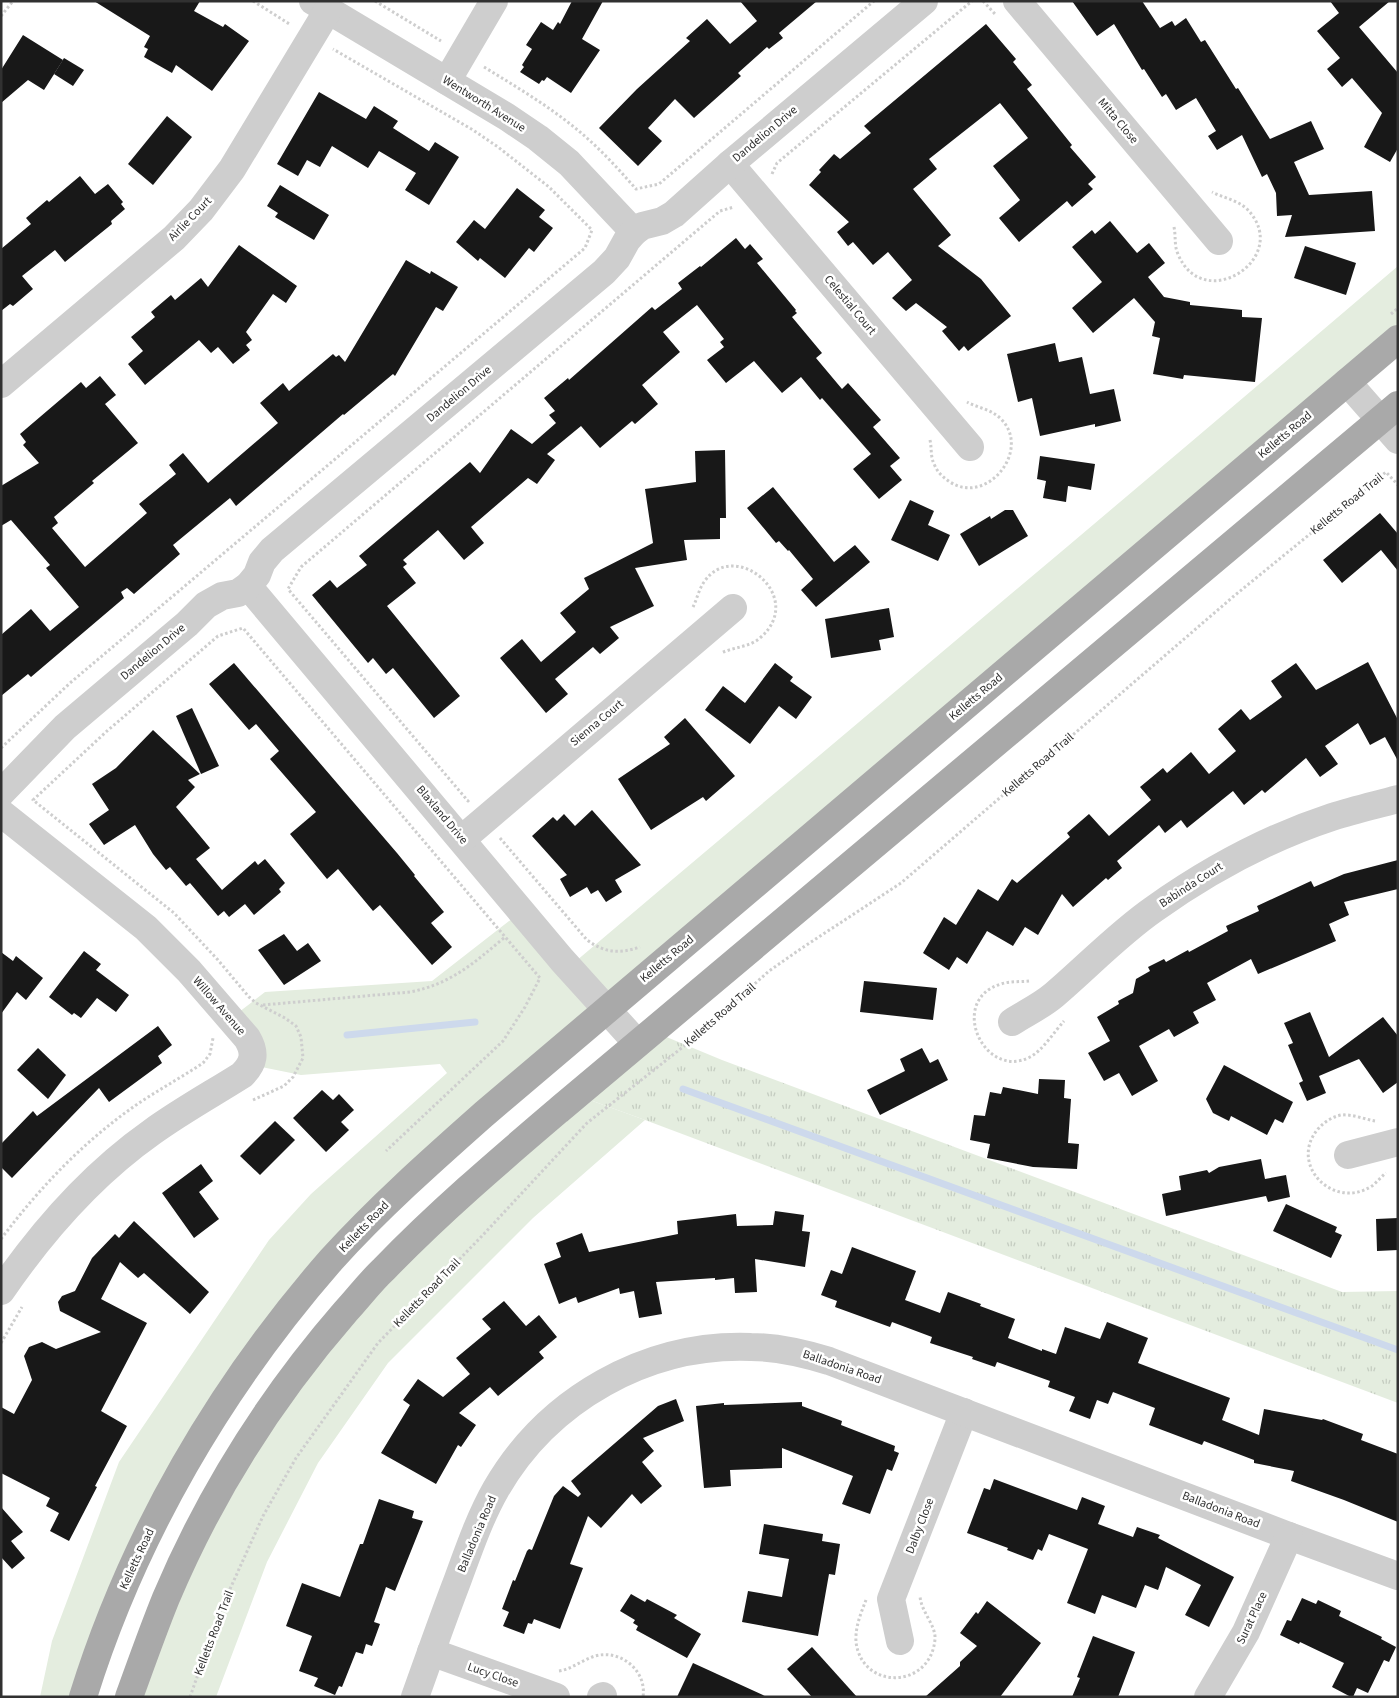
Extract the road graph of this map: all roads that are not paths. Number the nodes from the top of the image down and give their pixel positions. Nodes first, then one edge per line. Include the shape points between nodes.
1 (494, 1) edge
2 (924, 1) edge
3 (1017, 1) edge
4 (321, 6) edge
5 (447, 81) junction
6 (730, 164) junction
7 (634, 232) junction
8 (1219, 241) dead end
9 (1398, 339) edge
10 (1347, 382) junction
11 (1, 384) edge
12 (1392, 422) edge
13 (970, 446) dead end
14 (248, 586) junction
15 (733, 608) dead end
16 (1, 793) edge
17 (1398, 799) edge
18 (1, 813) edge
19 (462, 839) junction
20 (607, 1010) junction
21 (1012, 1022) dead end
22 (637, 1043) junction
23 (1398, 1142) edge
24 (1348, 1154) dead end
25 (1, 1291) edge
26 (964, 1412) junction
27 (1288, 1536) junction
28 (1398, 1576) edge
29 (900, 1641) dead end
30 (431, 1652) junction
31 (556, 1684) edge
32 (83, 1697) edge
33 (129, 1697) edge
34 (415, 1697) edge
35 (1208, 1697) edge

1 - 5 street
2 - 6 street, Dandelion Drive
3 - 8 street, Mitta Close
4 - 5 street, Wentworth Avenue
4 - 11 street, Airlie Court via 232,169 201,210 174,238
5 - 7 street, Wentworth Avenue via 551,148 585,178
6 - 7 street, Dandelion Drive via 674,214
6 - 13 street, Celestial Court
7 - 14 street, Dandelion Drive via 604,272 272,550
9 - 10 main road, Kelletts Road
10 - 12 street
10 - 20 main road, Kelletts Road
12 - 22 main road
14 - 16 street, Dandelion Drive via 206,605 65,727
14 - 19 street, Blaxland Drive
15 - 19 street, Sienna Court
17 - 21 street, Babinda Court via 1338,815 1235,857 1210,871 1153,909 1052,996
18 - 25 street, Willow Avenue via 112,900 169,950 247,1038 253,1059 242,1075 152,1132 106,1168 40,1237
19 - 20 street, Blaxland Drive
20 - 22 street, Blaxland Drive
20 - 32 main road, Kelletts Road via 396,1194 332,1259 268,1338 195,1446 161,1508 114,1609
22 - 33 main road via 460,1194 382,1270 315,1348 266,1416 224,1483 167,1597
23 - 24 street
26 - 27 street, Balladonia Road
26 - 29 street, Dalby Close via 891,1599
26 - 30 street, Balladonia Road via 829,1360 759,1347 721,1347 679,1354 610,1379 585,1392 559,1412 510,1467 479,1523
27 - 28 street, Balladonia Road
27 - 35 street, Surat Place via 1246,1632
30 - 31 street, Lucy Close
30 - 34 street, Balladonia Road

